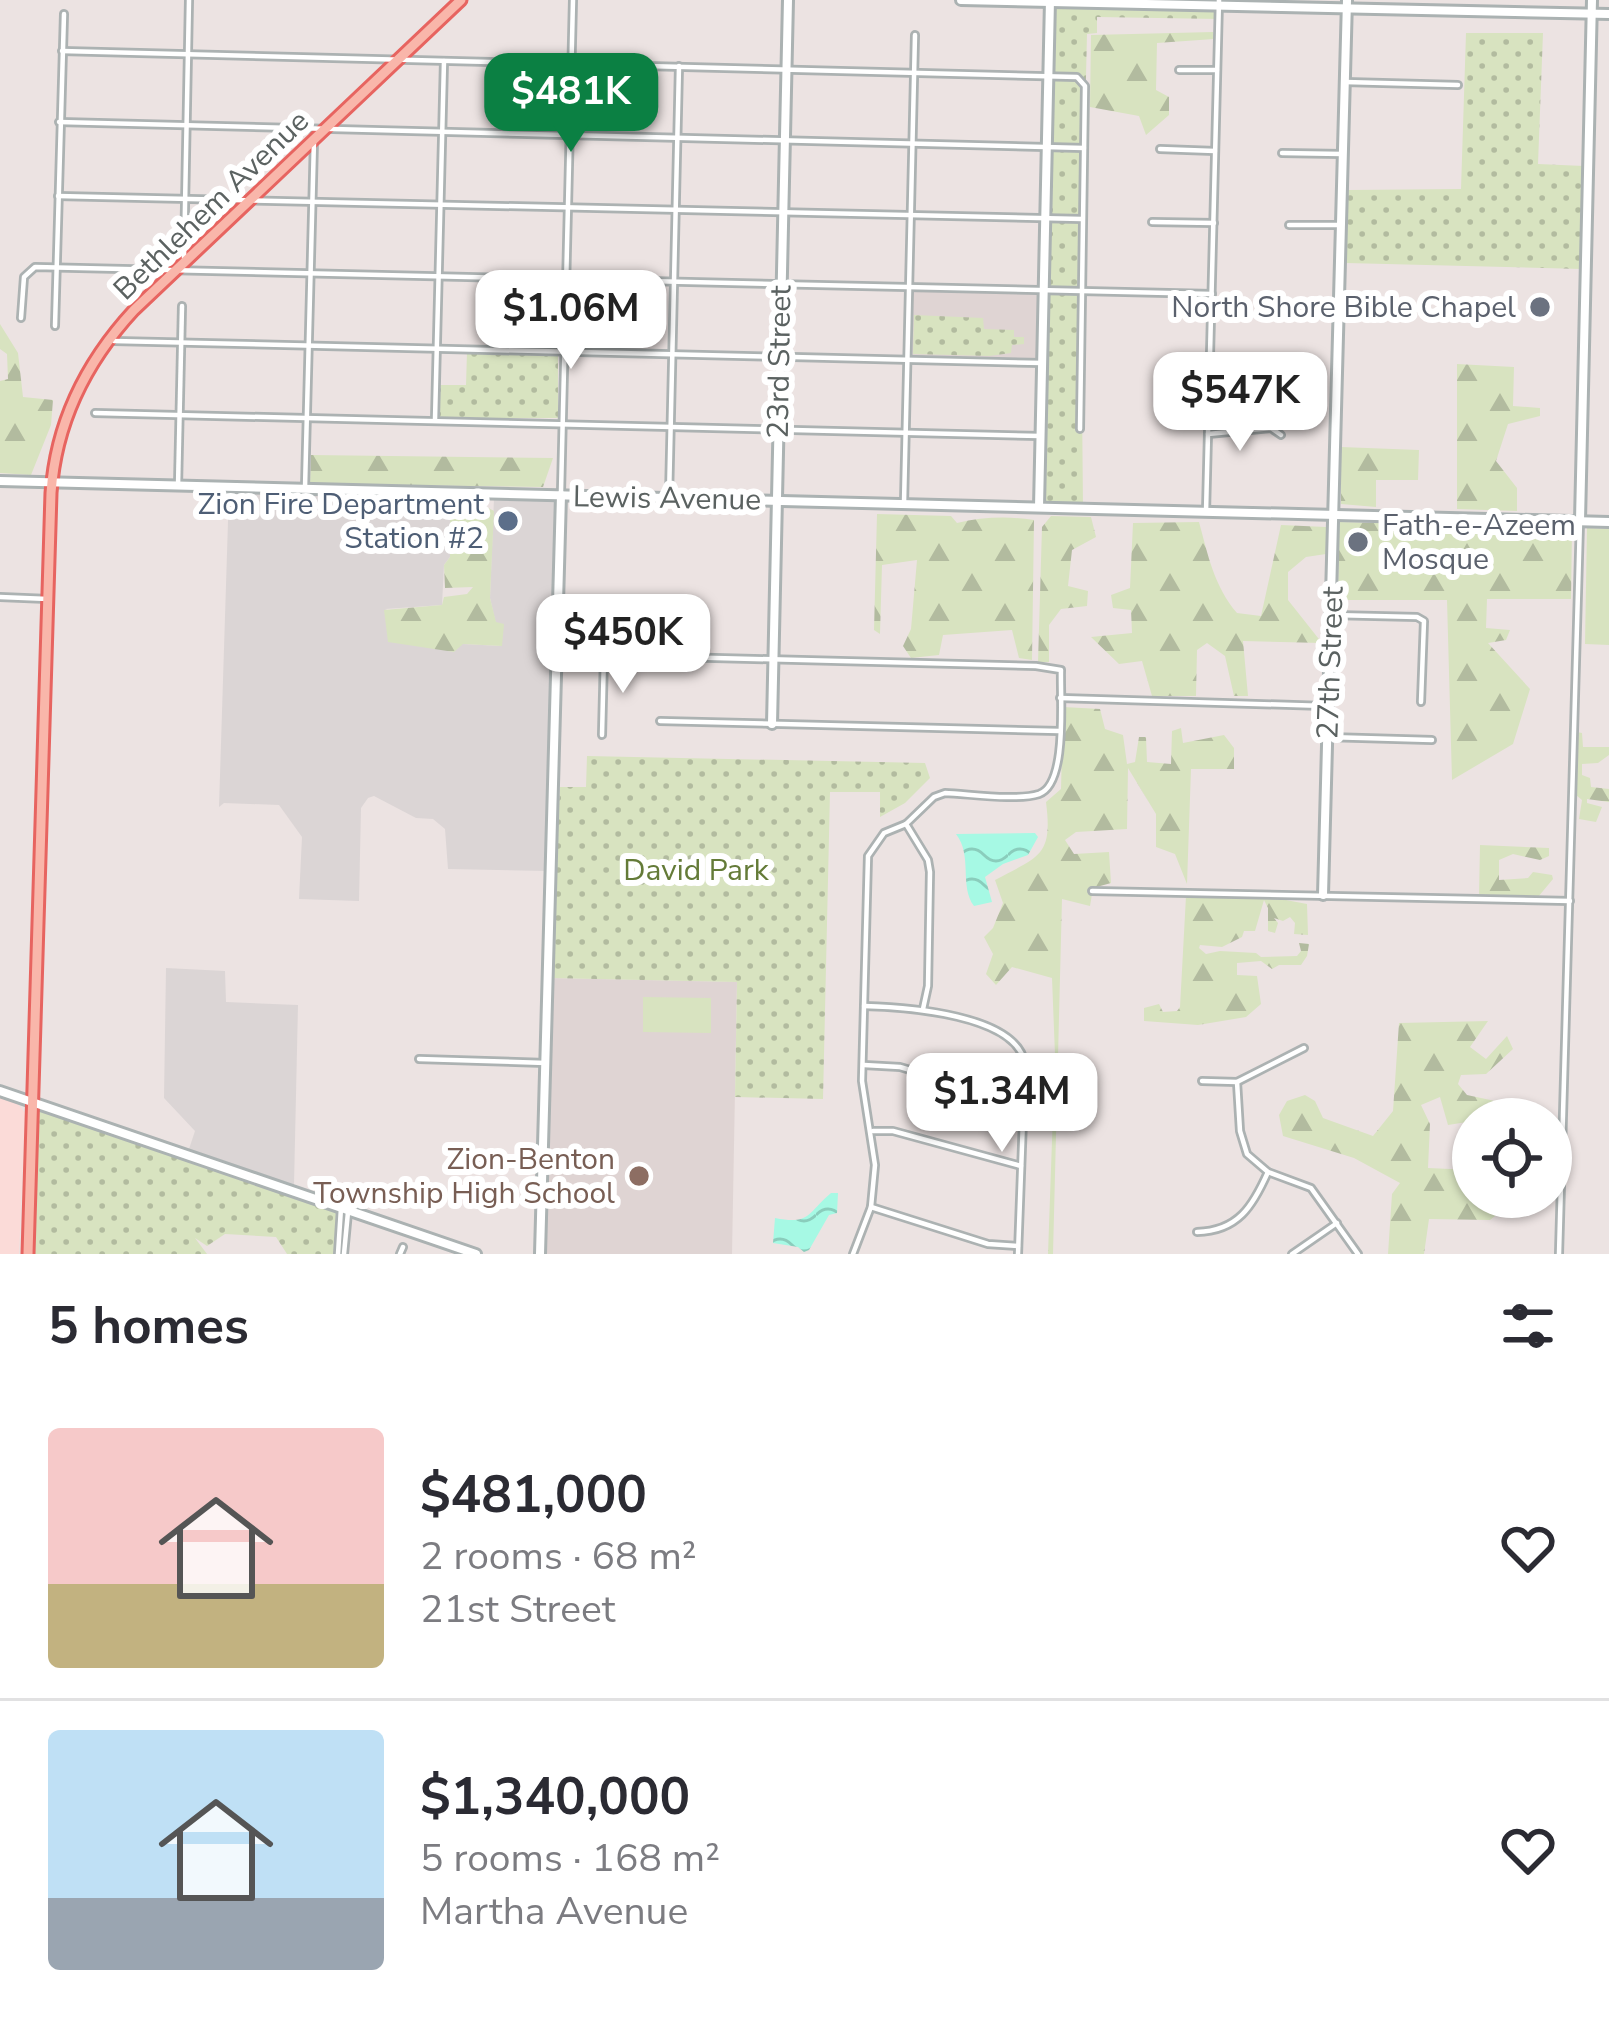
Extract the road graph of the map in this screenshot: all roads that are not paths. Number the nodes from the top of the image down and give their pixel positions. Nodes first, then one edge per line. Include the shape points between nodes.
1 (190, 0) edge
2 (573, 0) edge
3 (788, 0) edge
4 (962, 0) edge
5 (1470, 0) edge
6 (1592, 0) edge
7 (459, 1) edge
8 (1050, 1) edge
9 (1087, 2) edge
10 (1219, 3) edge
11 (1347, 4) edge
12 (1470, 11) junction
13 (64, 14) dead end
14 (1592, 14) junction
15 (1609, 14) edge
16 (915, 35) dead end
17 (62, 51) junction
18 (188, 55) junction
19 (398, 60) junction
20 (444, 61) junction
21 (572, 64) junction
22 (680, 66) junction
23 (787, 69) junction
24 (1179, 70) dead end
25 (1217, 70) junction
26 (914, 72) junction
27 (1048, 75) junction
28 (1345, 82) junction
29 (1458, 85) dead end
30 (59, 122) junction
31 (187, 126) junction
32 (325, 129) junction
33 (442, 132) junction
34 (570, 135) junction
35 (678, 137) junction
36 (314, 140) junction
37 (785, 140) junction
38 (913, 143) junction
39 (1047, 147) junction
40 (1084, 148) junction
41 (1160, 149) dead end
42 (1215, 151) junction
43 (1282, 153) dead end
44 (1343, 154) junction
45 (58, 196) junction
46 (185, 197) junction
47 (253, 198) junction
48 (313, 201) junction
49 (440, 204) junction
50 (568, 208) junction
51 (676, 210) junction
52 (783, 213) junction
53 (911, 216) junction
54 (1046, 219) junction
55 (1082, 220) junction
56 (1152, 222) dead end
57 (1214, 223) junction
58 (1289, 225) dead end
59 (1341, 225) junction
60 (180, 266) junction
61 (56, 268) junction
62 (310, 273) junction
63 (438, 276) junction
64 (567, 279) junction
65 (674, 282) junction
66 (781, 284) junction
67 (909, 287) junction
68 (1044, 290) junction
69 (1081, 290) junction
70 (1212, 294) junction
71 (182, 306) dead end
72 (21, 317) dead end
73 (56, 326) dead end
74 (108, 339) junction
75 (181, 343) junction
76 (309, 346) junction
77 (436, 348) junction
78 (565, 351) junction
79 (673, 354) junction
80 (779, 357) junction
81 (908, 360) junction
82 (1042, 363) junction
83 (95, 412) dead end
84 (179, 415) junction
85 (307, 417) junction
86 (435, 420) junction
87 (563, 424) junction
88 (671, 427) junction
89 (778, 429) junction
90 (1080, 429) dead end
91 (906, 433) junction
92 (1208, 434) junction
93 (1281, 435) dead end
94 (1040, 436) junction
95 (0, 482) edge
96 (51, 482) junction
97 (178, 486) junction
98 (305, 489) junction
99 (561, 495) junction
100 (669, 498) junction
101 (776, 501) junction
102 (904, 504) junction
103 (1039, 507) junction
104 (1206, 512) junction
105 (1334, 515) junction
106 (1580, 521) junction
107 (1609, 522) edge
108 (0, 597) edge
109 (48, 598) junction
110 (1331, 615) junction
111 (558, 654) junction
112 (604, 656) junction
113 (773, 660) junction
114 (1060, 698) junction
115 (1421, 702) dead end
116 (1328, 706) junction
117 (660, 721) dead end
118 (772, 724) junction
119 (1059, 731) junction
120 (602, 735) dead end
121 (1327, 737) junction
122 (1432, 740) dead end
123 (906, 824) junction
124 (1093, 891) dead end
125 (1323, 895) junction
126 (1570, 902) junction
127 (864, 1006) junction
128 (922, 1009) junction
129 (1304, 1048) dead end
130 (419, 1059) dead end
131 (546, 1063) junction
132 (862, 1065) junction
133 (1202, 1081) dead end
134 (1237, 1082) junction
135 (0, 1091) edge
136 (1024, 1094) junction
137 (1053, 1095) dead end
138 (32, 1101) junction
139 (873, 1131) junction
140 (1021, 1166) junction
141 (1268, 1172) junction
142 (871, 1207) junction
143 (345, 1209) junction
144 (1337, 1223) junction
145 (1196, 1232) dead end
146 (1018, 1250) edge
147 (28, 1254) edge
148 (341, 1254) edge
149 (476, 1254) edge
150 (540, 1254) edge
151 (853, 1254) edge
152 (1292, 1254) edge
153 (1358, 1254) edge
154 (1559, 1254) edge

1 - 18 street
2 - 21 street
3 - 23 street, 23rd Street
4 - 8 street
5 - 12 street
6 - 14 street
7 - 19 main road, Bethlehem Avenue
8 - 9 street
8 - 27 street
9 - 10 street
10 - 11 street
10 - 25 street
11 - 12 street
11 - 28 street, 27th Street
12 - 14 street
13 - 17 street
14 - 15 street
14 - 106 street
16 - 26 street
17 - 18 street
17 - 30 street
18 - 19 street
18 - 31 street
19 - 20 street
19 - 32 main road, Bethlehem Avenue
20 - 21 street
20 - 33 street
21 - 22 street
21 - 34 street
22 - 23 street
22 - 35 street
23 - 26 street
23 - 37 street, 23rd Street
24 - 25 street
25 - 42 street
26 - 27 street
26 - 38 street
27 - 39 street
27 - 40 street via 1071,75 1085,86
28 - 29 street
28 - 44 street, 27th Street
30 - 31 street
30 - 45 street
31 - 32 street
31 - 46 street
32 - 33 street
32 - 36 main road, Bethlehem Avenue
33 - 34 street
33 - 49 street
34 - 35 street
34 - 50 street
35 - 37 street
35 - 51 street
36 - 47 main road, Bethlehem Avenue
36 - 48 street
37 - 38 street
37 - 52 street, 23rd Street
38 - 39 street
38 - 53 street
39 - 40 street
39 - 54 street
40 - 55 street
41 - 42 street
42 - 57 street
43 - 44 street
44 - 59 street, 27th Street
45 - 46 street
45 - 61 street
46 - 47 street
46 - 60 street
47 - 48 street
47 - 60 main road, Bethlehem Avenue
48 - 49 street
48 - 62 street
49 - 50 street
49 - 63 street
50 - 51 street
50 - 64 street
51 - 52 street
51 - 65 street
52 - 53 street
52 - 66 street, 23rd Street
53 - 54 street
53 - 67 street
54 - 55 street
54 - 68 street
55 - 69 street
56 - 57 street
57 - 70 street
58 - 59 street
59 - 105 street, 27th Street
60 - 61 street
60 - 62 street
60 - 74 main road, Bethlehem Avenue
61 - 72 street via 25,269
61 - 73 street
62 - 63 street
62 - 76 street
63 - 64 street
63 - 77 street
64 - 65 street
64 - 78 street
65 - 66 street
65 - 79 street
66 - 67 street
66 - 80 street, 23rd Street
67 - 68 street
67 - 81 street
68 - 69 street
68 - 82 street
69 - 70 street
69 - 90 street
70 - 92 street
71 - 75 street
74 - 75 street
74 - 96 main road, Bethlehem Avenue via 65,419
75 - 76 street
75 - 84 street
76 - 77 street
76 - 85 street
77 - 78 street
77 - 86 street
78 - 79 street
78 - 87 street
79 - 80 street
79 - 88 street
80 - 81 street
80 - 89 street, 23rd Street
81 - 82 street
81 - 91 street
82 - 94 street
83 - 84 street
84 - 85 street
84 - 97 street
85 - 86 street
85 - 98 street
86 - 87 street
87 - 88 street
87 - 99 street
88 - 89 street
88 - 100 street
89 - 91 street
89 - 101 street, 23rd Street
91 - 94 street
91 - 102 street
92 - 93 street via 1271,428
92 - 104 street
94 - 103 street
95 - 96 street, Lewis Avenue
96 - 97 street, Lewis Avenue
96 - 109 main road, Bethlehem Avenue
97 - 98 street, Lewis Avenue
98 - 99 street, Lewis Avenue
99 - 100 street, Lewis Avenue
99 - 111 street
100 - 101 street, Lewis Avenue
101 - 102 street, Lewis Avenue
101 - 113 street, 23rd Street
102 - 103 street, Lewis Avenue
103 - 104 street, Lewis Avenue
104 - 105 street, Lewis Avenue
105 - 106 street, Lewis Avenue
105 - 110 street, 27th Street
106 - 107 street, Lewis Avenue
106 - 126 street
108 - 109 street
109 - 138 main road, Bethlehem Avenue
110 - 115 street via 1424,621
110 - 116 street, 27th Street
111 - 112 street
111 - 131 street
112 - 113 street
112 - 120 street
113 - 114 street via 1058,667
113 - 118 street, 23rd Street
114 - 116 street
114 - 119 street
116 - 121 street, 27th Street
117 - 118 street
118 - 119 street
119 - 123 street via 1058,772 1047,790 945,793
121 - 122 street
121 - 125 street, 27th Street
123 - 127 street via 874,837 868,856
123 - 128 street via 930,872
124 - 125 street
125 - 126 street
126 - 154 street
127 - 128 street
127 - 132 street
128 - 136 street via 1010,1037 1024,1054
129 - 134 street
130 - 131 street
131 - 150 street
132 - 136 street
132 - 139 street
133 - 134 street
134 - 141 street via 1242,1144
135 - 138 street
136 - 137 street
136 - 140 street
138 - 143 street
138 - 147 main road, Bethlehem Avenue
139 - 140 street
139 - 142 street
140 - 146 street
141 - 144 street via 1311,1187
141 - 145 street via 1248,1212
142 - 146 street
142 - 151 street
143 - 148 street
143 - 149 street
144 - 152 street
144 - 153 street

